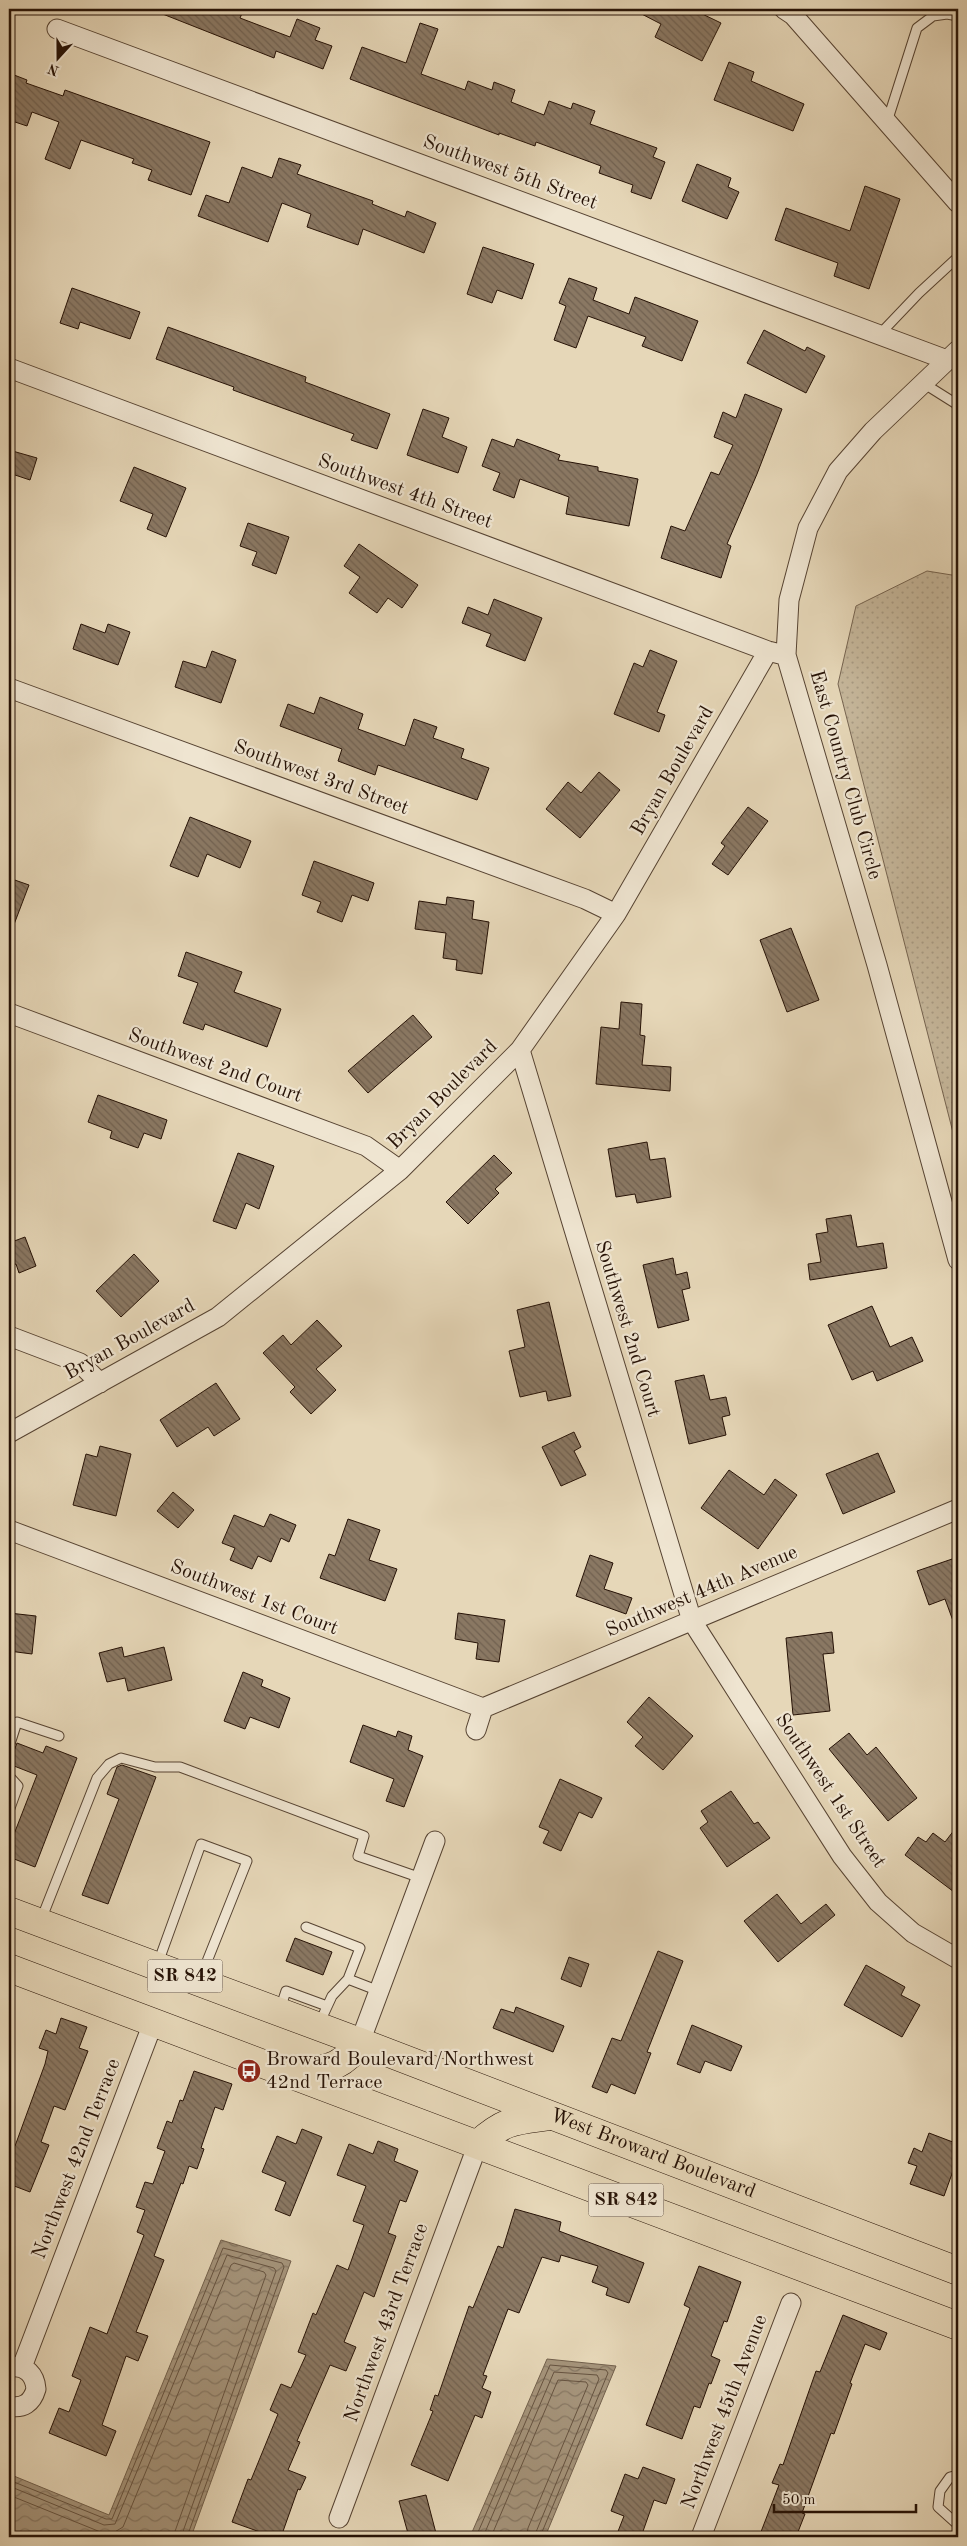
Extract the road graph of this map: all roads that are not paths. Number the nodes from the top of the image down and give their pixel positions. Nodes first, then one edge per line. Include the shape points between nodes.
1 (784, 9) edge
2 (958, 16) edge
3 (57, 29) dead end
4 (887, 123) junction
5 (958, 203) edge
6 (958, 257) edge
7 (879, 335) junction
8 (953, 355) edge
9 (9, 368) edge
10 (924, 383) junction
11 (958, 405) edge
12 (777, 653) junction
13 (9, 688) edge
14 (616, 914) junction
15 (9, 1013) edge
16 (520, 1050) junction
17 (400, 1170) junction
18 (958, 1260) edge
19 (9, 1336) edge
20 (100, 1383) junction
21 (9, 1433) edge
22 (958, 1509) edge
23 (9, 1530) edge
24 (692, 1621) junction
25 (484, 1708) junction
26 (476, 1730) dead end
27 (60, 1736) dead end
28 (9, 1747) edge
29 (9, 1776) edge
30 (9, 1811) edge
31 (435, 1841) dead end
32 (421, 1878) junction
33 (9, 1911) edge
34 (40, 1922) junction
35 (306, 1927) dead end
36 (958, 1959) edge
37 (157, 1966) junction
38 (9, 1968) edge
39 (348, 1979) junction
40 (199, 1982) junction
41 (379, 1991) junction
42 (322, 2016) junction
43 (153, 2023) junction
44 (360, 2042) junction
45 (294, 2075) junction
46 (553, 2116) junction
47 (478, 2144) junction
48 (958, 2271) edge
49 (791, 2302) dead end
50 (958, 2326) edge
51 (15, 2367) edge
52 (9, 2406) edge
53 (958, 2476) edge
54 (338, 2518) dead end
55 (958, 2525) edge
56 (701, 2537) edge

1 - 4 street via 793,15
2 - 4 lane via 933,16 916,28
3 - 7 street, Southwest 5th Street
4 - 5 street
6 - 7 lane
7 - 8 street, Southwest 5th Street
8 - 10 street, East Country Club Circle
9 - 12 street, Southwest 4th Street
10 - 11 lane
10 - 12 street, East Country Club Circle via 873,431 838,471 808,528
12 - 14 street, Bryan Boulevard
12 - 18 street, East Country Club Circle via 877,965
13 - 14 street, Southwest 3rd Street via 585,899
14 - 16 street, Bryan Boulevard
15 - 17 street, Southwest 2nd Court via 366,1146
16 - 17 street, Bryan Boulevard
16 - 24 street, Southwest 2nd Court
17 - 20 street, Bryan Boulevard via 218,1317
19 - 20 street via 80,1362
20 - 21 street, Bryan Boulevard
22 - 24 street, Southwest 44th Avenue
23 - 25 street, Southwest 1st Court
24 - 25 street, Southwest 44th Avenue
24 - 36 street, Southwest 1st Street via 842,1856 878,1902 913,1933
25 - 26 street
27 - 28 lane via 17,1722
29 - 30 lane via 18,1786
31 - 32 street
32 - 34 lane via 358,1856 364,1836 180,1767 155,1767 121,1758 109,1764 97,1778
32 - 41 street
33 - 34 main road, West Broward Boulevard / SR 842
34 - 37 main road, West Broward Boulevard / SR 842
35 - 39 lane via 360,1948
37 - 40 main road, West Broward Boulevard / SR 842
37 - 40 lane via 201,1844 247,1861
38 - 43 main road, SR 842
39 - 41 lane
39 - 42 lane via 332,1996
40 - 42 main road, West Broward Boulevard / SR 842 via 279,2011
41 - 44 street
42 - 44 main road, West Broward Boulevard / SR 842
43 - 45 main road, SR 842
43 - 51 street, Northwest 42nd Terrace
44 - 45 main road via 352,2055 333,2067
44 - 46 main road, West Broward Boulevard / SR 842
45 - 47 main road, SR 842
46 - 47 main road via 497,2127
46 - 48 main road, West Broward Boulevard / SR 842
47 - 50 main road, SR 842
47 - 54 street, Northwest 43rd Terrace
49 - 56 street, Northwest 45th Avenue
51 - 52 street, Northwest 42nd Terrace via 33,2375 36,2389 24,2405
53 - 55 lane via 950,2477 940,2491 938,2507

